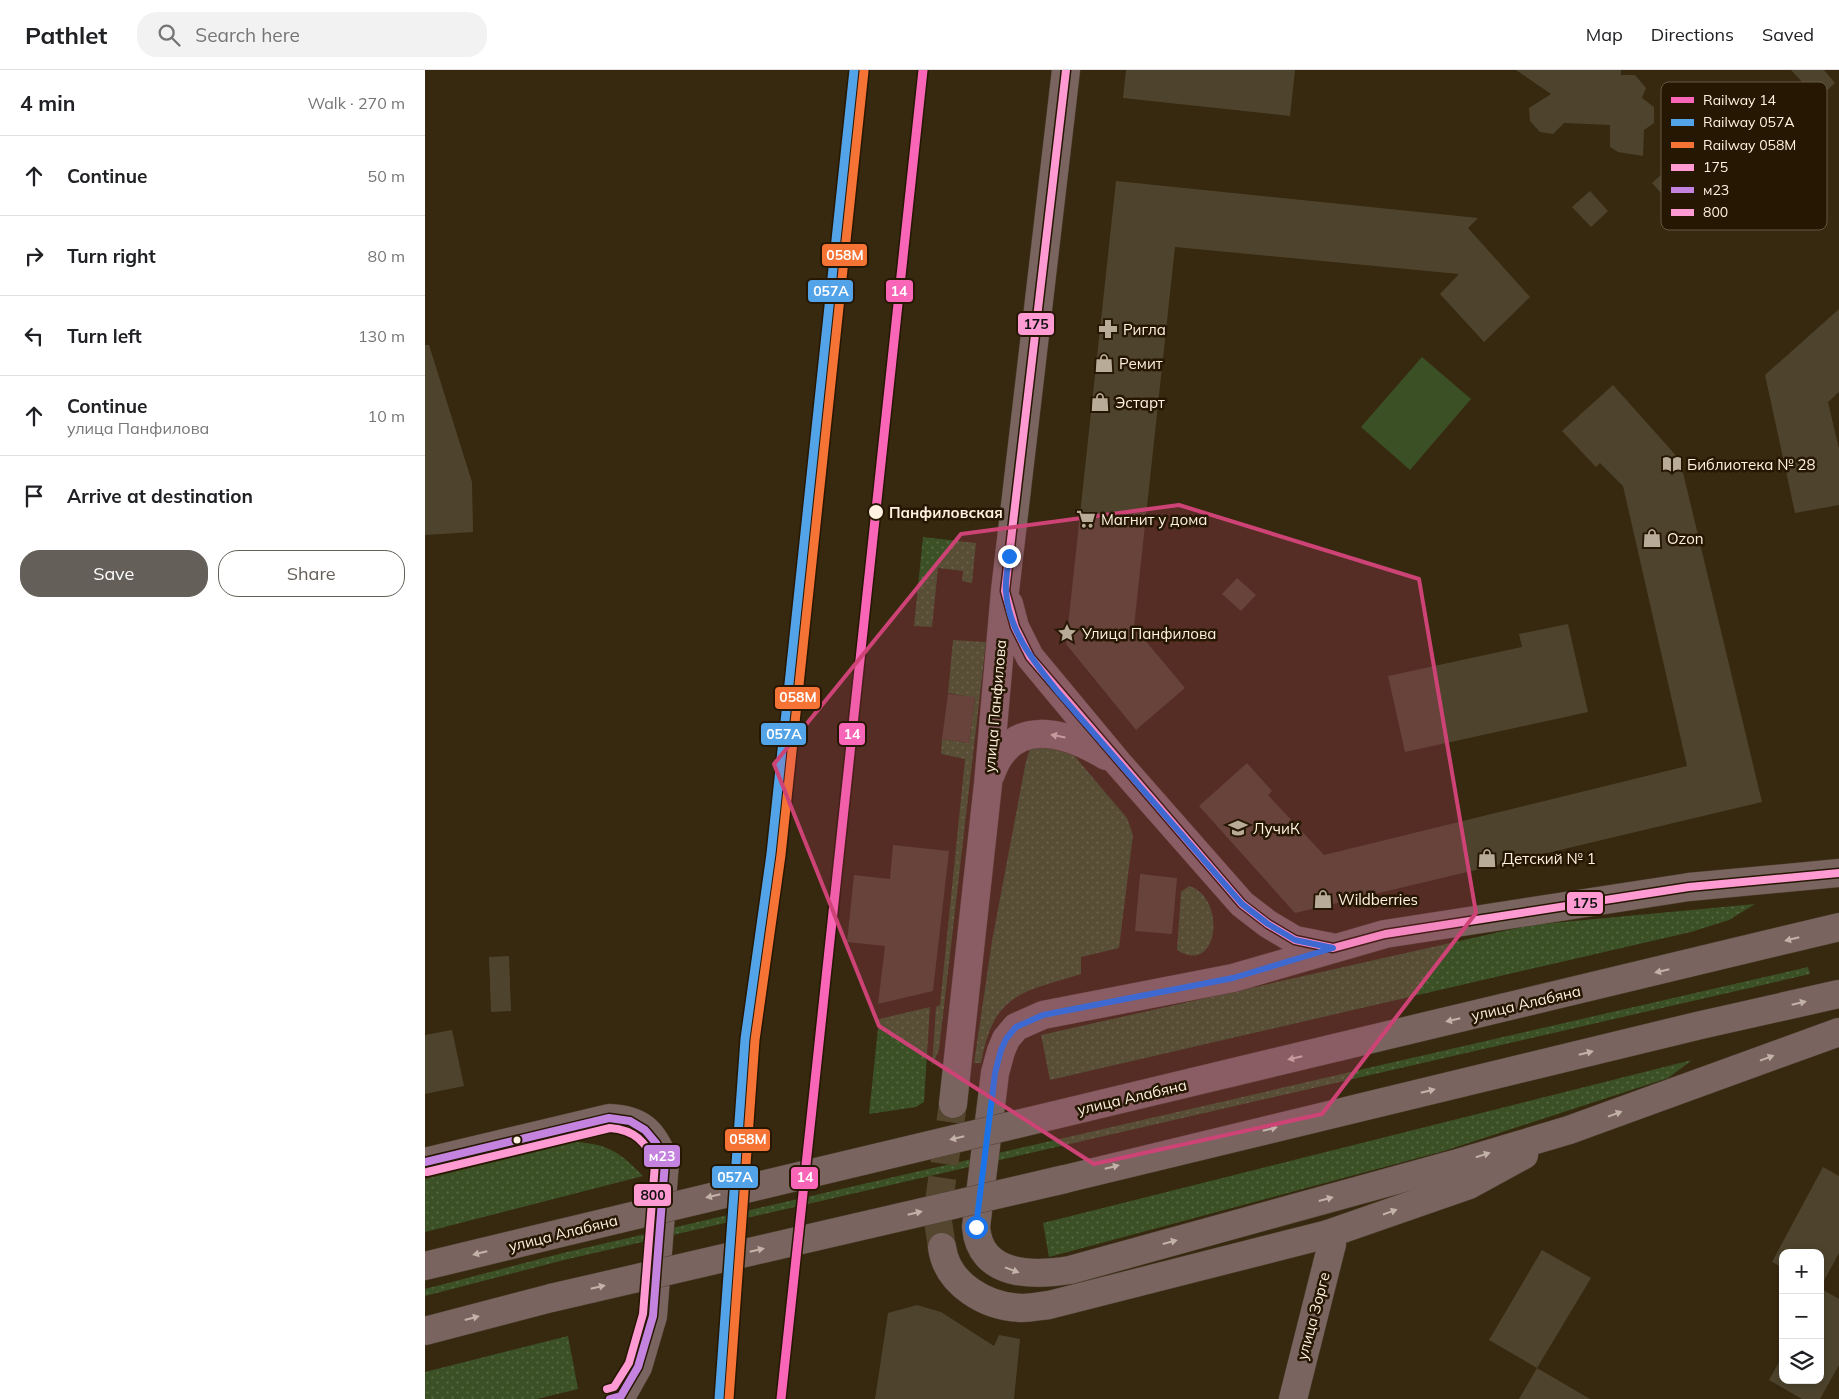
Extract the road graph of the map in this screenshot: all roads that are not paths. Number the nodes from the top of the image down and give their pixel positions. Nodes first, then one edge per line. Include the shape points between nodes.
1 (1066, 70) edge
2 (1005, 591) junction
3 (1117, 763) junction
4 (988, 784) junction
5 (1839, 873) edge
6 (1839, 927) edge
7 (1333, 948) junction
8 (1839, 994) edge
9 (1839, 1032) edge
10 (953, 1104) tunnel mouth
11 (1569, 1130) junction
12 (425, 1162) edge
13 (1328, 1234) junction
14 (943, 1250) tunnel mouth
15 (425, 1266) edge
16 (425, 1331) edge
17 (617, 1398) edge
18 (1293, 1399) edge

1 - 2 main road, улица Панфилова
2 - 3 main road via 1015,627 1030,657
2 - 4 main road, улица Панфилова
3 -> 4 main road via 1084,743 1056,734 1030,734 1009,743 997,758
3 - 7 main road via 1242,904 1295,940
4 - 10 main road, улица Панфилова
5 - 7 main road via 1689,887 1385,934
6 -> 15 main road, улица Алабяна, bridge
7 -> 11 main road via 1233,978 1043,1015 1016,1027 1006,1039 995,1073 976,1227 982,1249 991,1259 1021,1273 1070,1270
16 -> 8 main road, bridge via 551,1298
11 -> 9 main road
13 -> 11 main road via 1469,1186
12 - 17 main road via 609,1118 625,1118 642,1126 657,1142 665,1162 653,1316 638,1367
13 - 14 main road via 1049,1305 1023,1308 996,1304 979,1297 953,1274
13 - 18 main road, улица Зорге via 1332,1244

